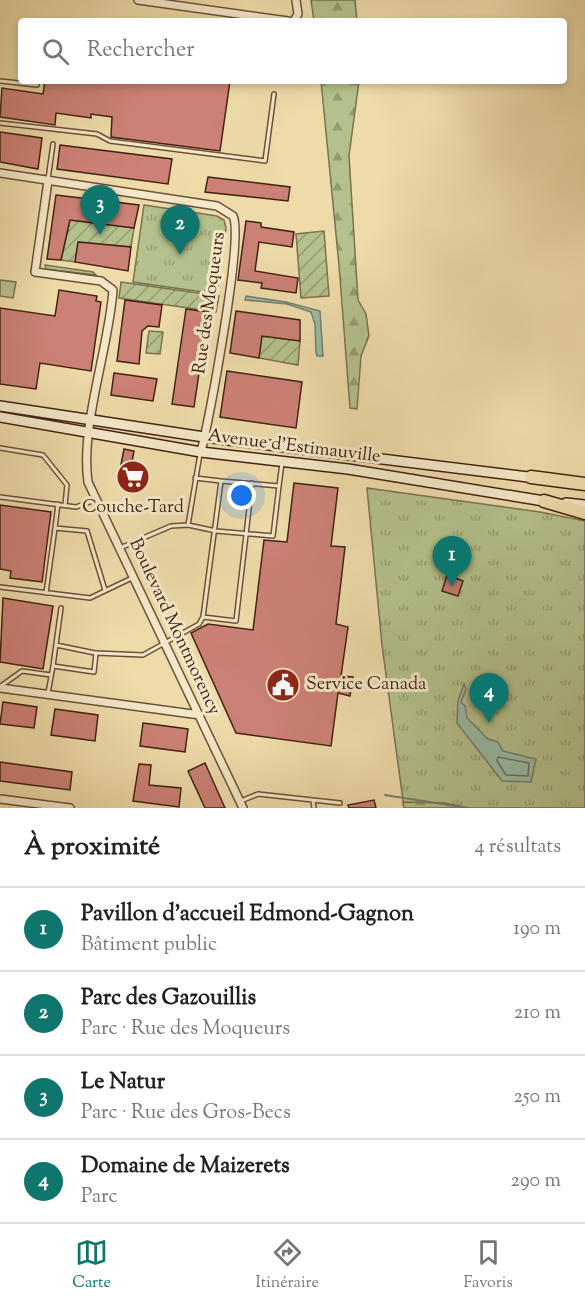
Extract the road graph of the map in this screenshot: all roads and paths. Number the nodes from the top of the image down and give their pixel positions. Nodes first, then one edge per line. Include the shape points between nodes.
1 (138, 0) edge
2 (296, 0) edge
3 (267, 18) edge
4 (296, 18) edge
5 (0, 81) edge
6 (18, 83) edge
7 (274, 94) dead end
8 (0, 123) edge
9 (52, 144) dead end
10 (0, 173) edge
11 (48, 181) junction
12 (0, 406) edge
13 (0, 417) edge
14 (92, 421) junction
15 (89, 433) junction
16 (204, 437) junction
17 (0, 448) edge
18 (201, 452) junction
19 (283, 461) junction
20 (531, 477) joint
21 (195, 478) junction
22 (221, 481) junction
23 (252, 483) junction
24 (585, 485) edge
25 (279, 486) junction
26 (0, 496) edge
27 (97, 499) junction
28 (544, 501) junction
29 (58, 504) junction
30 (585, 505) edge
31 (65, 506) junction
32 (585, 513) edge
33 (188, 525) junction
34 (55, 528) junction
35 (216, 531) junction
36 (247, 535) junction
37 (120, 548) junction
38 (134, 577) junction
39 (0, 587) edge
40 (105, 590) junction
41 (46, 593) junction
42 (61, 608) dead end
43 (204, 617) junction
44 (165, 642) junction
45 (56, 645) junction
46 (96, 653) junction
47 (53, 666) junction
48 (51, 675) junction
49 (0, 687) edge
50 (48, 694) junction
51 (200, 715) junction
52 (0, 799) edge
53 (313, 800) junction
54 (340, 803) dead end
55 (241, 805) edge
56 (70, 808) edge
57 (314, 808) edge

1 - 3 street
2 - 4 street
5 - 6 lane
7 - 8 lane via 265,161
9 - 11 lane
10 - 11 street, Rue des Moqueurs
11 - 14 street, Boulevard Montmorency via 35,272 101,281 113,290
11 - 16 street, Rue des Moqueurs via 217,206 233,216 237,228
12 - 14 main road, Avenue d'Estimauville
13 - 15 main road, Avenue d'Estimauville
14 - 15 street, Boulevard Montmorency
14 - 16 main road, Avenue d'Estimauville
15 - 18 main road, Avenue d'Estimauville
15 - 27 street, Boulevard Montmorency via 86,466 88,482
16 - 18 street, Rue des Moqueurs
16 - 20 main road, Avenue d'Estimauville
17 - 31 lane via 43,455 67,485
18 - 19 main road, Avenue d'Estimauville
18 - 21 lane
19 - 25 lane
19 - 28 main road, Avenue d'Estimauville
20 - 24 highway
21 - 22 lane
21 - 33 lane
22 - 23 lane
22 - 35 lane
23 - 25 lane
23 - 36 lane
25 - 36 lane via 273,536
26 - 29 lane
27 - 31 lane via 87,505
27 - 37 street, Boulevard Montmorency
28 - 30 main road, Avenue d'Estimauville
28 - 32 highway
29 - 31 lane
29 - 34 lane
33 - 35 lane
33 - 37 lane via 171,525
34 - 40 lane via 87,531
34 - 41 lane
35 - 36 lane
35 - 43 lane
36 - 43 lane via 236,621
37 - 38 street, Boulevard Montmorency
38 - 40 lane
38 - 44 street, Boulevard Montmorency
39 - 41 lane
40 - 41 lane via 90,598
42 - 45 lane
43 - 44 lane via 199,624
44 - 46 lane via 143,655
44 - 51 street, Boulevard Montmorency
45 - 46 lane
45 - 47 lane
46 - 47 lane via 94,672
47 - 48 lane
48 - 49 lane via 22,671
48 - 50 lane
49 - 50 street
50 - 51 street
51 - 55 street, Boulevard Montmorency
52 - 56 street
53 - 54 lane
53 - 55 lane via 258,794
53 - 57 lane

